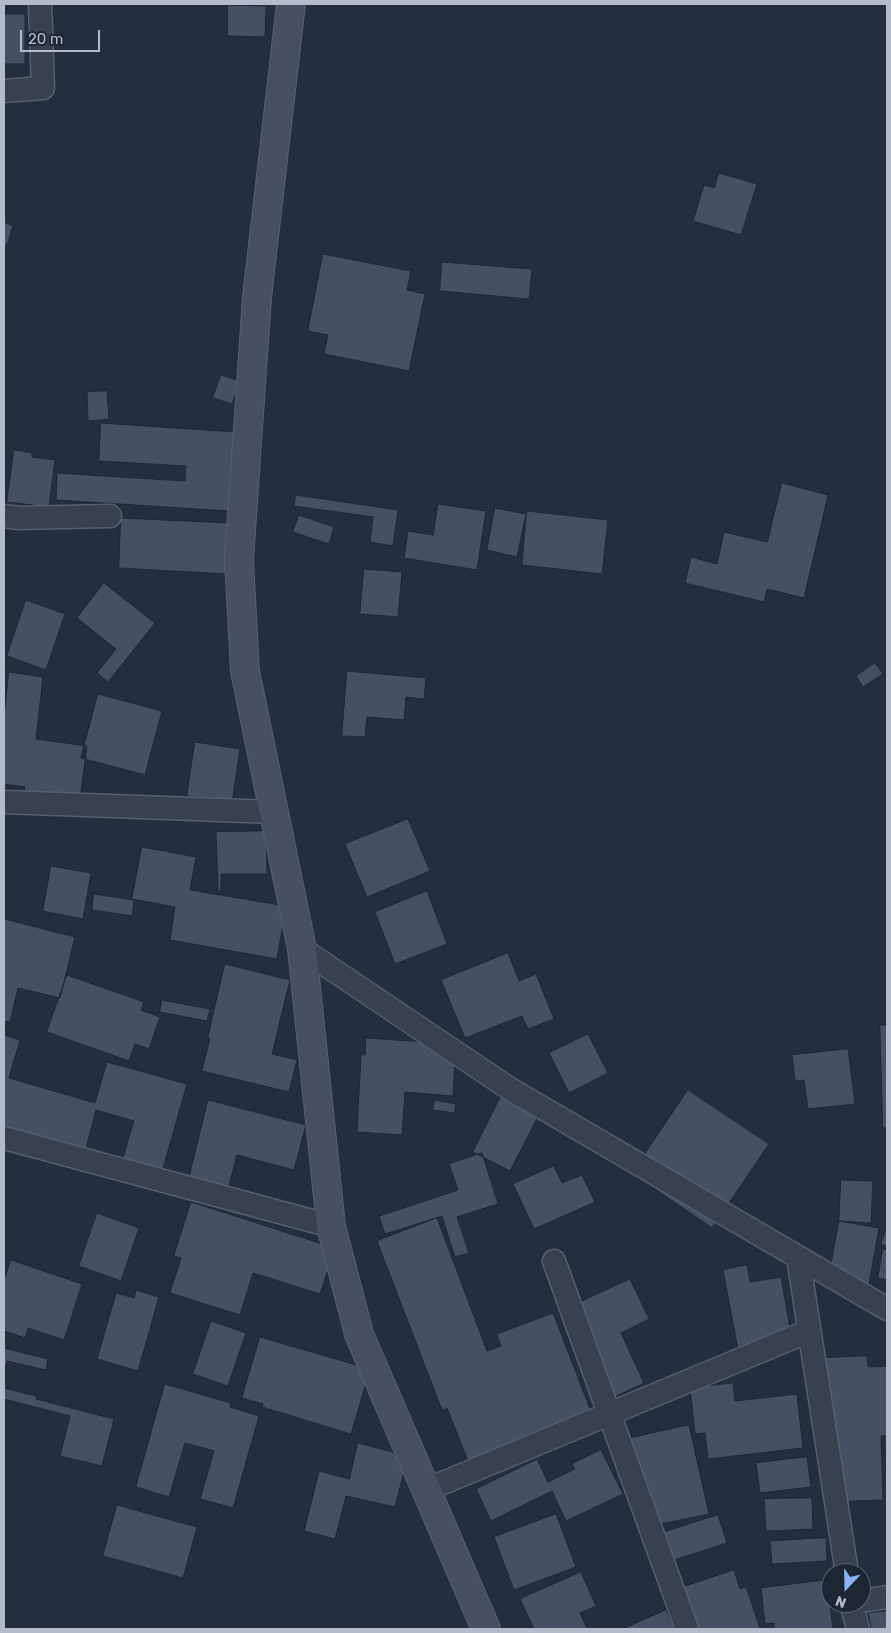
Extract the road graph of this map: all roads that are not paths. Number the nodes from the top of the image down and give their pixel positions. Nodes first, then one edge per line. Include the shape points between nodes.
1 (40, 4) edge
2 (291, 4) edge
3 (4, 91) edge
4 (4, 516) edge
5 (110, 516) dead end
6 (4, 802) edge
7 (274, 812) junction
8 (302, 949) junction
9 (4, 1138) edge
10 (331, 1226) junction
11 (798, 1257) junction
12 (554, 1261) dead end
13 (887, 1309) edge
14 (809, 1331) junction
15 (608, 1414) junction
16 (426, 1490) junction
17 (845, 1563) edge
18 (887, 1597) edge
19 (871, 1599) edge
20 (854, 1613) edge
21 (486, 1629) edge
22 (686, 1629) edge
23 (858, 1629) edge

1 - 3 street via 43,88
2 - 7 main road via 257,297 240,560 245,671
4 - 5 street
6 - 7 street
7 - 8 main road
8 - 10 main road
8 - 11 street via 510,1089
9 - 10 street
10 - 16 main road via 360,1334
11 - 13 street
11 - 14 street
12 - 15 street
14 - 15 street
14 - 17 street
15 - 16 street
15 - 22 street
16 - 21 main road
18 - 19 street
20 - 23 street

